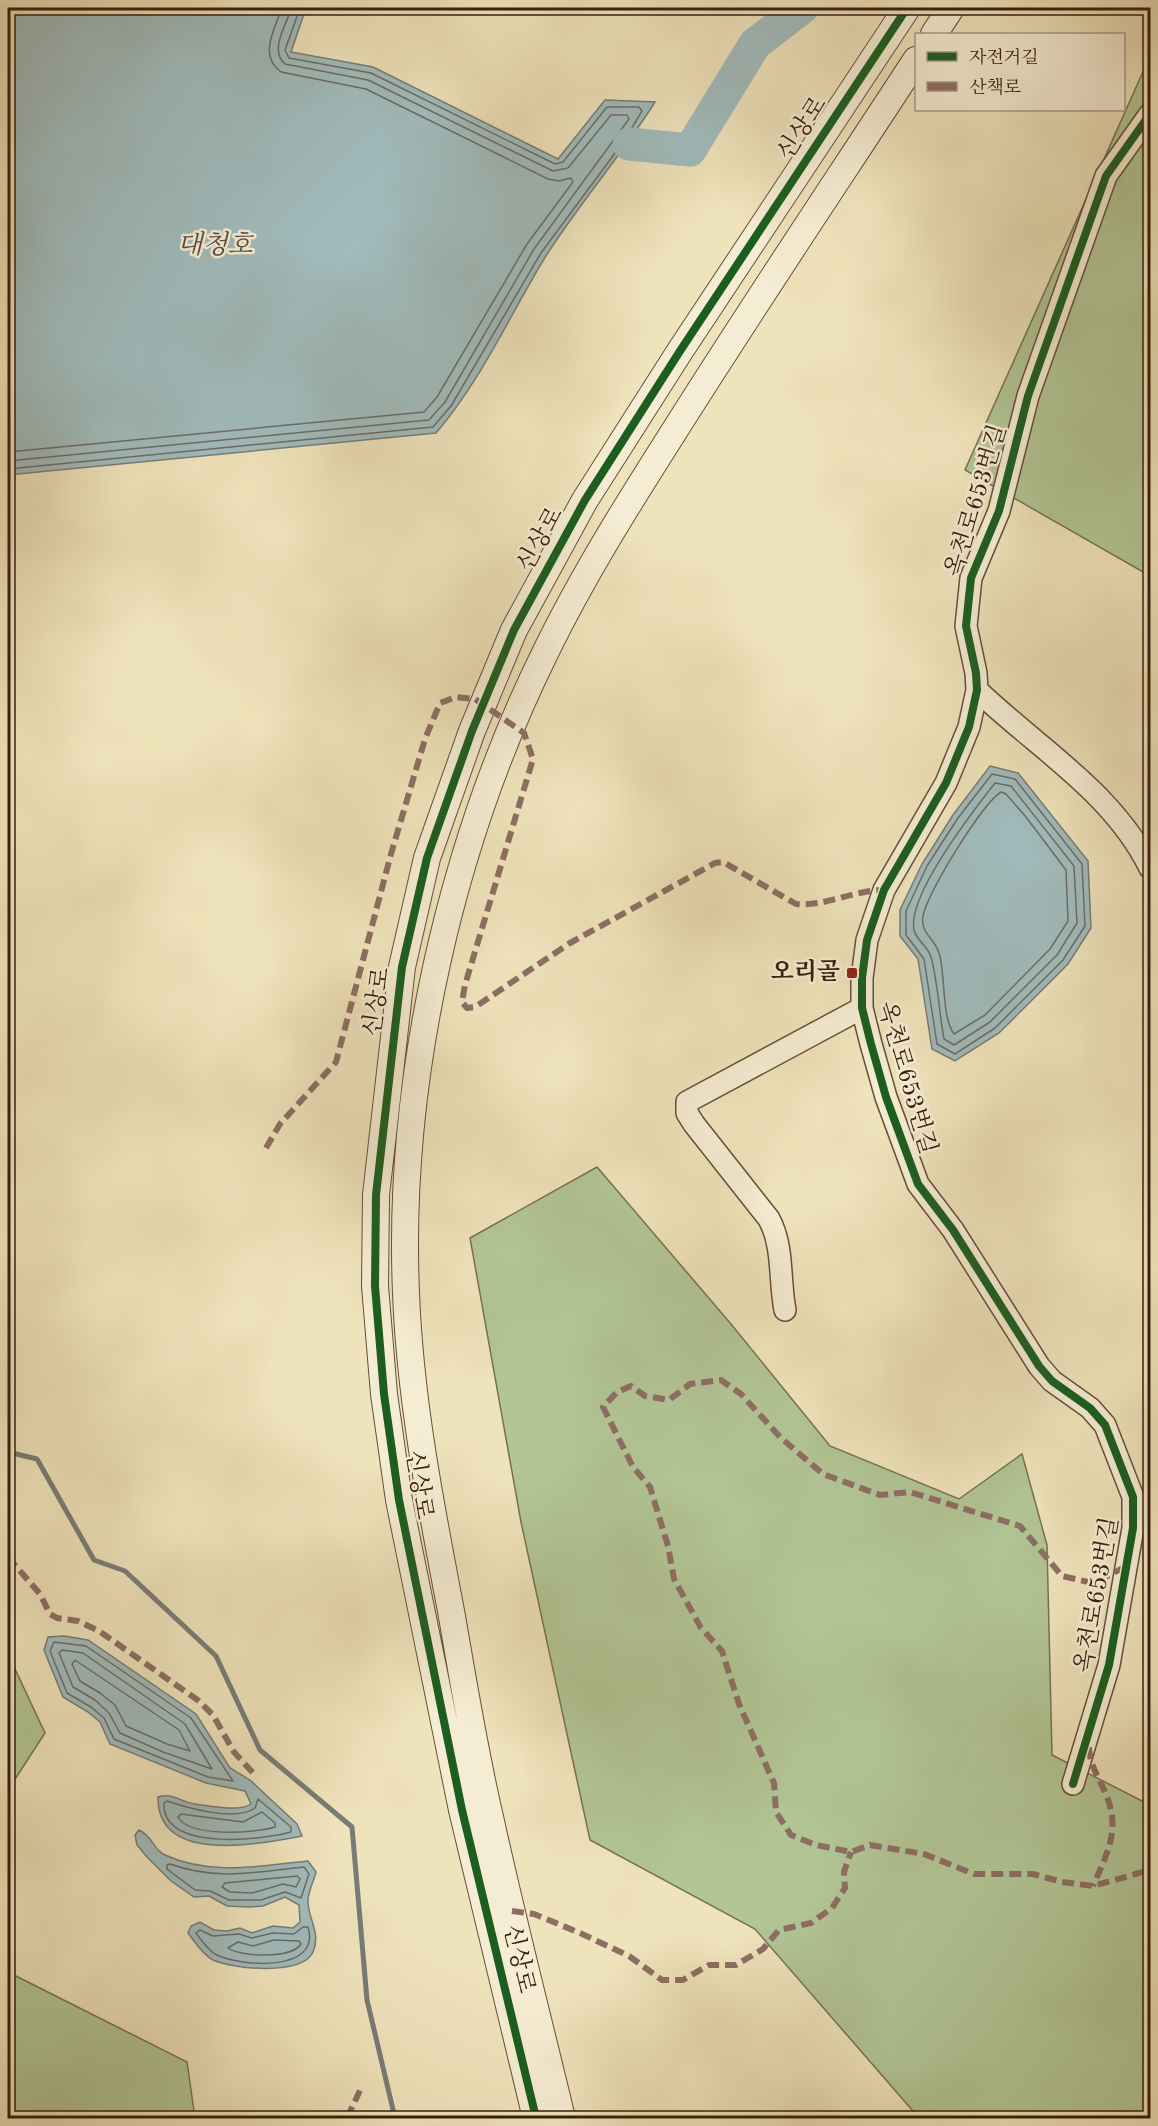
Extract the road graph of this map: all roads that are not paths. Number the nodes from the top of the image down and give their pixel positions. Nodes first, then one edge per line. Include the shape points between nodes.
1 (907, 8) edge
2 (951, 8) edge
3 (935, 33) edge
4 (915, 62) edge
5 (1150, 114) edge
6 (977, 690) junction
7 (1150, 868) edge
8 (862, 1008) junction
9 (785, 1310) dead end
10 (1073, 1784) dead end
11 (536, 2118) edge
12 (562, 2118) edge

1 - 11 street, 신상로 via 585,500 514,630 472,730 427,858 402,967 376,1195 375,1286 384,1394 399,1500 462,1810
2 - 3 street
4 - 12 street, 신상로 via 616,522 547,649 503,747 460,870 433,978 414,1112 407,1199 406,1292 414,1394 482,1777
5 - 6 street, 옥천로653번길 via 1106,176 1028,396 999,511 971,578 966,626
6 - 7 street via 1013,725 1057,756 1093,792
6 - 8 street, 옥천로653번길 via 969,727 946,783 884,890 867,940
8 - 9 street, 옥천로653번길 via 687,1102 687,1113 694,1124 769,1219 777,1235
8 - 10 street, 옥천로653번길 via 886,1097 918,1184 953,1230 1052,1382 1090,1408 1105,1425 1133,1497 1133,1528 1109,1665

